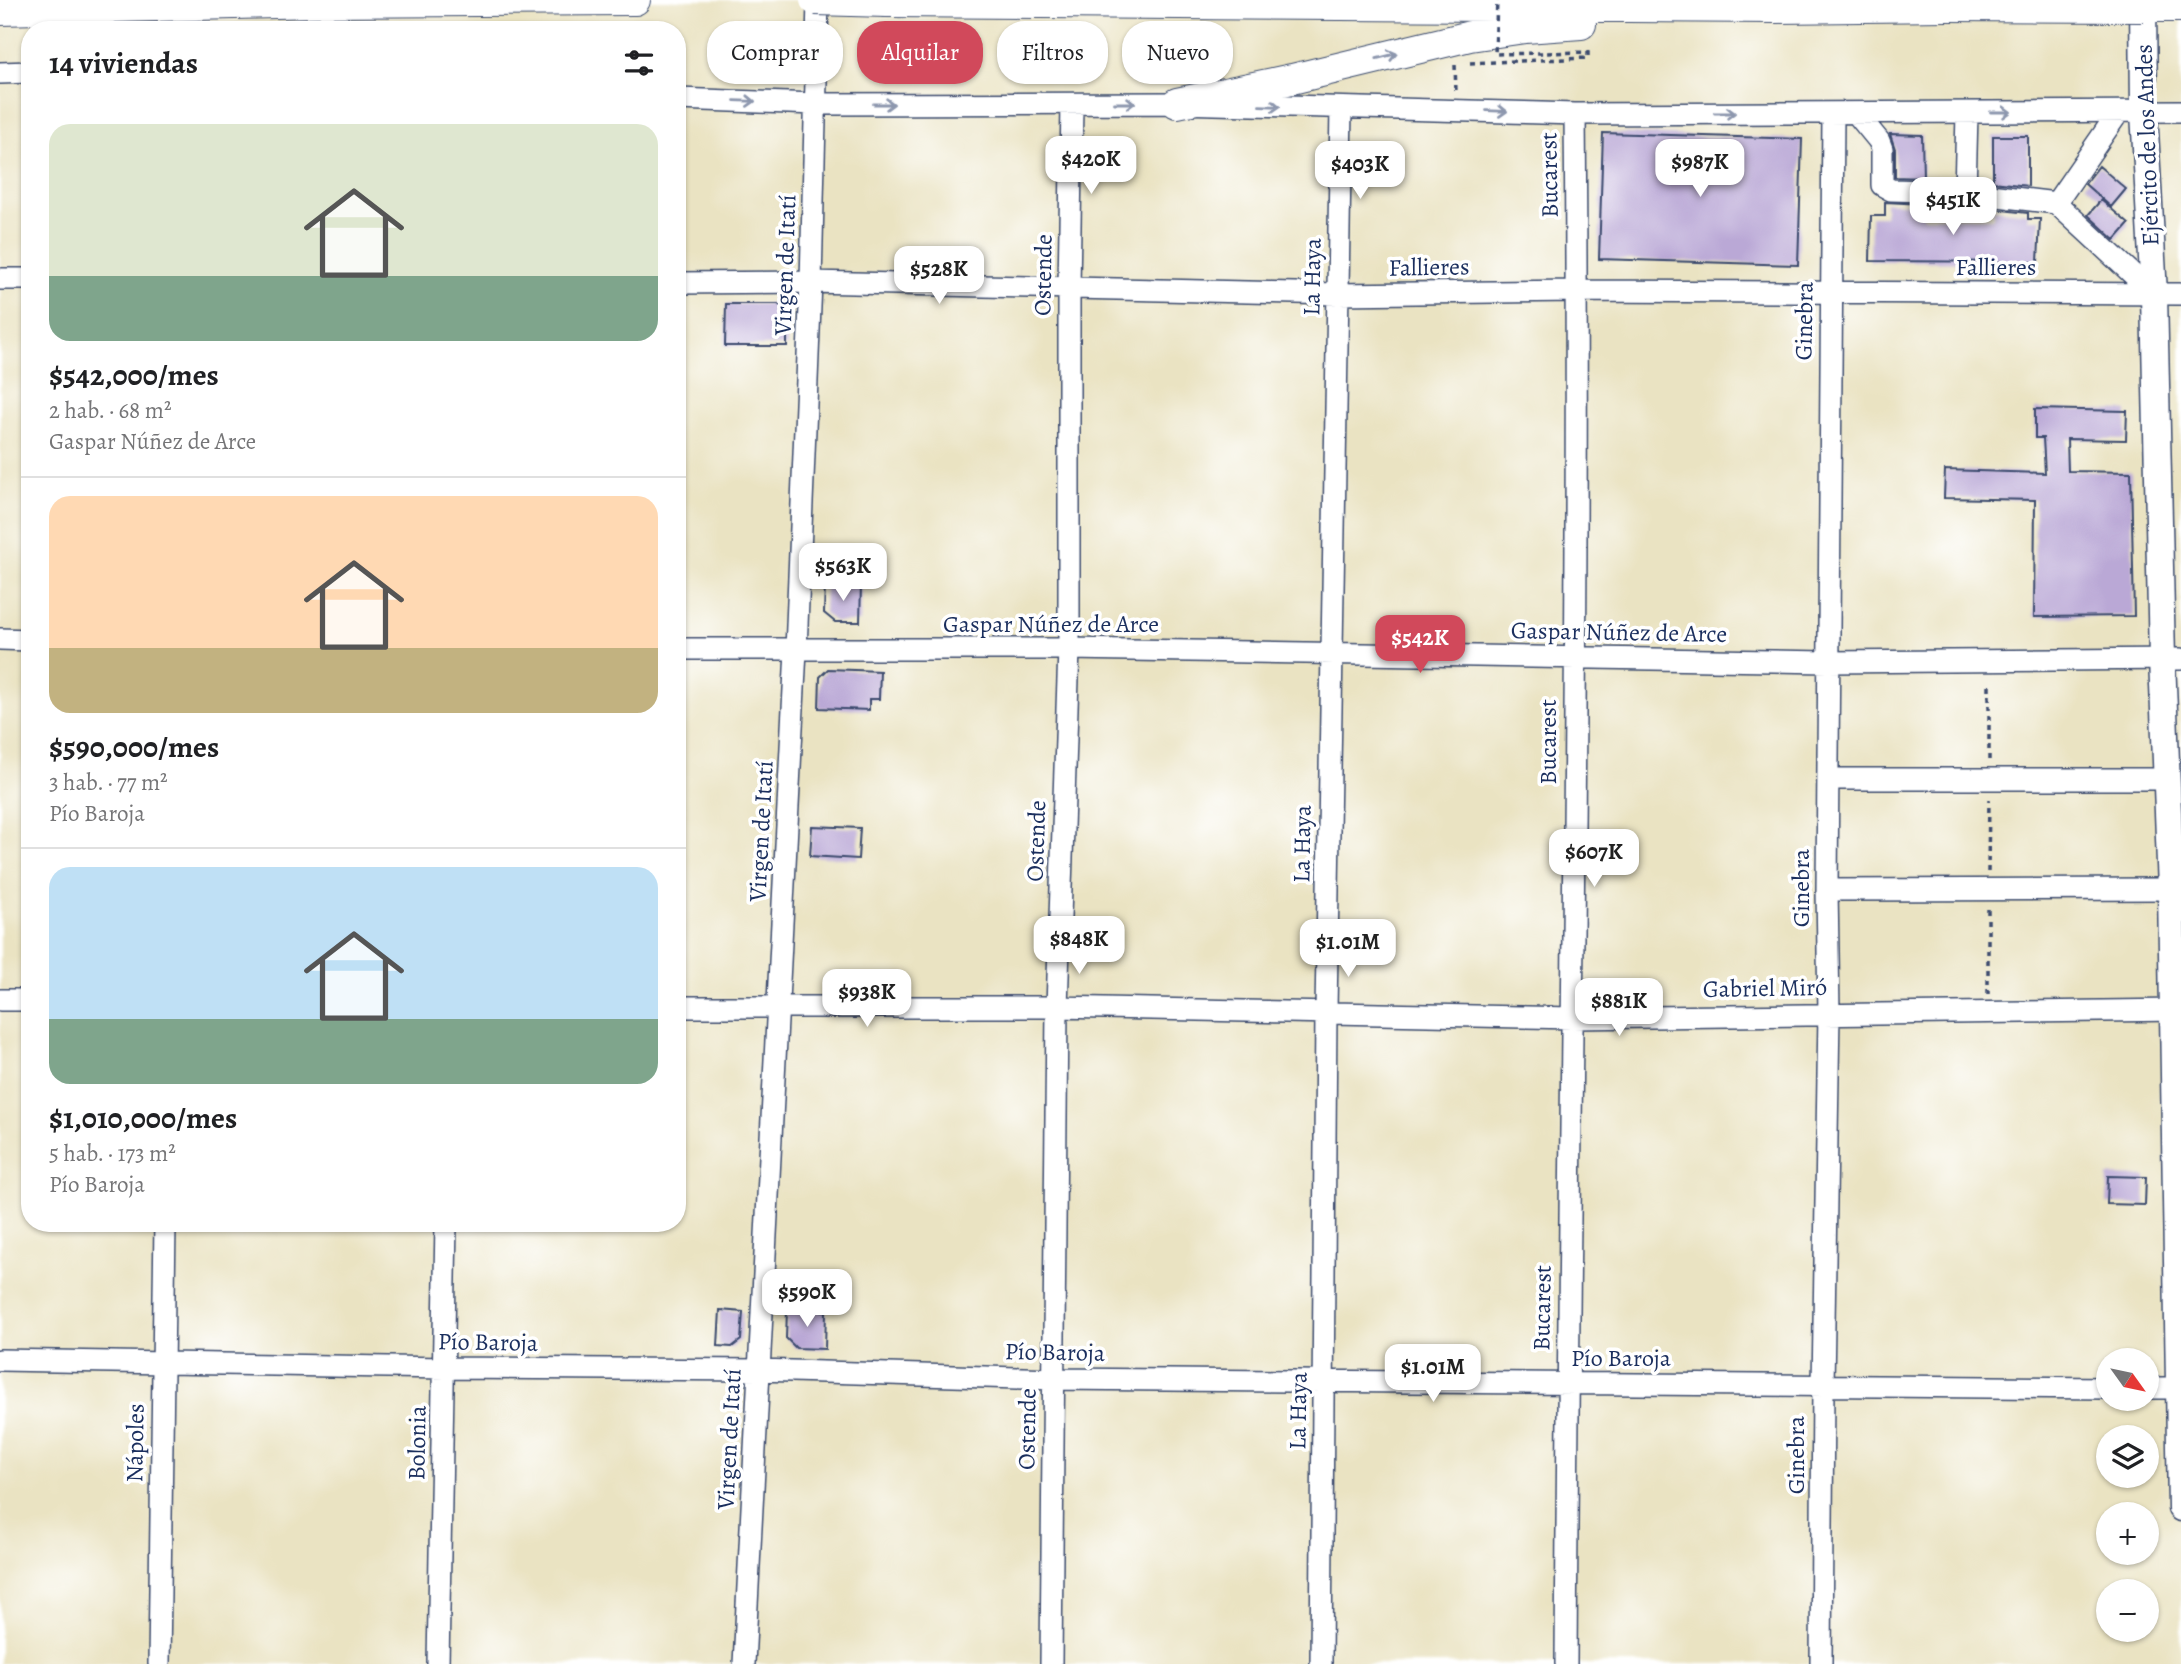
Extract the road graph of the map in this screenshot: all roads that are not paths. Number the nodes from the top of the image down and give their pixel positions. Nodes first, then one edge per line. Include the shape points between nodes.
1 (635, 0) edge
2 (816, 0) edge
3 (2143, 0) edge
4 (2181, 7) edge
5 (1777, 8) junction
6 (0, 10) edge
7 (0, 19) edge
8 (21, 21) edge
9 (21, 72) edge
10 (0, 73) edge
11 (686, 99) edge
12 (1177, 103) junction
13 (816, 104) junction
14 (1072, 104) junction
15 (1340, 108) junction
16 (2181, 111) edge
17 (2131, 112) junction
18 (1833, 113) junction
19 (1856, 113) junction
20 (1967, 113) junction
21 (1575, 114) junction
22 (1965, 192) junction
23 (2056, 203) junction
24 (0, 279) edge
25 (21, 279) edge
26 (811, 282) junction
27 (686, 283) edge
28 (1069, 288) junction
29 (1577, 291) junction
30 (1831, 293) junction
31 (1338, 294) junction
32 (2154, 294) junction
33 (2181, 294) edge
34 (0, 639) edge
35 (21, 640) edge
36 (686, 649) edge
37 (1069, 649) junction
38 (796, 650) junction
39 (1331, 653) junction
40 (1575, 657) junction
41 (2172, 659) edge
42 (1828, 662) junction
43 (1829, 779) junction
44 (2168, 779) junction
45 (2171, 889) junction
46 (1827, 890) junction
47 (0, 1000) edge
48 (21, 1000) edge
49 (686, 1007) edge
50 (1058, 1007) junction
51 (778, 1008) junction
52 (2177, 1010) edge
53 (1326, 1011) junction
54 (1829, 1013) junction
55 (1572, 1017) junction
56 (165, 1232) edge
57 (446, 1232) edge
58 (0, 1360) edge
59 (163, 1362) junction
60 (445, 1368) junction
61 (759, 1370) junction
62 (1054, 1379) junction
63 (1324, 1382) junction
64 (1568, 1384) junction
65 (1823, 1386) junction
66 (2096, 1388) edge
67 (2160, 1388) edge
68 (2180, 1388) edge
69 (2181, 1508) edge
70 (159, 1664) edge
71 (438, 1664) edge
72 (744, 1664) edge
73 (1051, 1664) edge
74 (1321, 1664) edge
75 (1566, 1664) edge
76 (1821, 1664) edge

1 - 6 highway
2 - 5 highway, bridge
2 - 13 street, Virgen de Itatí
3 - 17 main road, Ejército de los Andes
4 - 5 highway, bridge
12 -> 5 highway via 1470,36
7 - 8 highway
9 - 10 street
11 -> 13 street
14 -> 12 street
12 -> 15 street
13 -> 14 street
13 - 26 street, Virgen de Itatí
14 - 28 street, Ostende
15 -> 21 street
15 - 31 street, La Haya
16 - 17 street
20 -> 17 street
17 - 23 street
17 - 32 main road, Ejército de los Andes
18 - 19 street
21 -> 18 street
18 - 30 street, Ginebra
19 - 20 street
19 - 22 street via 1882,149 1882,186
20 - 22 street
21 - 29 street, Bucarest
22 - 23 street
23 - 32 street
24 - 25 street
26 - 27 street, Fallieres
26 - 28 street, Fallieres
26 - 38 street, Virgen de Itatí
28 - 31 street, Fallieres
28 - 37 street, Ostende
29 - 30 street, Fallieres
29 - 31 street, Fallieres
29 - 40 street, Bucarest
30 - 32 street, Fallieres
30 - 42 street, Ginebra
31 - 39 street, La Haya
32 - 33 street, Fallieres
32 - 41 main road, Ejército de los Andes
34 - 35 street
36 - 38 street, Gaspar Núñez de Arce
37 - 38 street, Gaspar Núñez de Arce
37 - 39 street, Gaspar Núñez de Arce
37 - 50 street, Ostende
38 - 51 street, Virgen de Itatí
39 - 40 street, Gaspar Núñez de Arce
39 - 53 street, La Haya
40 - 42 street, Gaspar Núñez de Arce
40 - 55 street, Bucarest
41 - 42 street, Gaspar Núñez de Arce
41 - 44 main road, Ejército de los Andes
42 - 43 street, Ginebra
43 - 44 street
43 - 46 street, Ginebra
44 - 45 main road, Ejército de los Andes
45 - 46 street
45 - 52 main road, Ejército de los Andes
46 - 54 street, Ginebra
47 - 48 street
49 - 51 street, Gabriel Miró
50 - 51 street, Gabriel Miró
50 - 53 street, Gabriel Miró
50 - 62 street, Ostende
51 - 61 street, Virgen de Itatí
52 - 54 street, Gabriel Miró
52 - 68 main road, Ejército de los Andes
53 - 55 street, Gabriel Miró
53 - 63 street, La Haya
54 - 55 street, Gabriel Miró
54 - 65 street, Ginebra
55 - 64 street, Bucarest
56 - 59 street, Nápoles
57 - 60 street, Bolonia
58 - 59 street, Pío Baroja
59 - 60 street, Pío Baroja
59 - 70 street, Nápoles
60 - 61 street, Pío Baroja
60 - 71 street, Bolonia
61 - 62 street, Pío Baroja
61 - 72 street, Virgen de Itatí
62 - 63 street, Pío Baroja
62 - 73 street, Ostende
63 - 64 street, Pío Baroja
63 - 74 street, La Haya
64 - 65 street, Pío Baroja
64 - 75 street, Bucarest
65 - 66 street, Pío Baroja
65 - 76 street, Ginebra
67 - 68 street
68 - 69 main road, Ejército de los Andes

